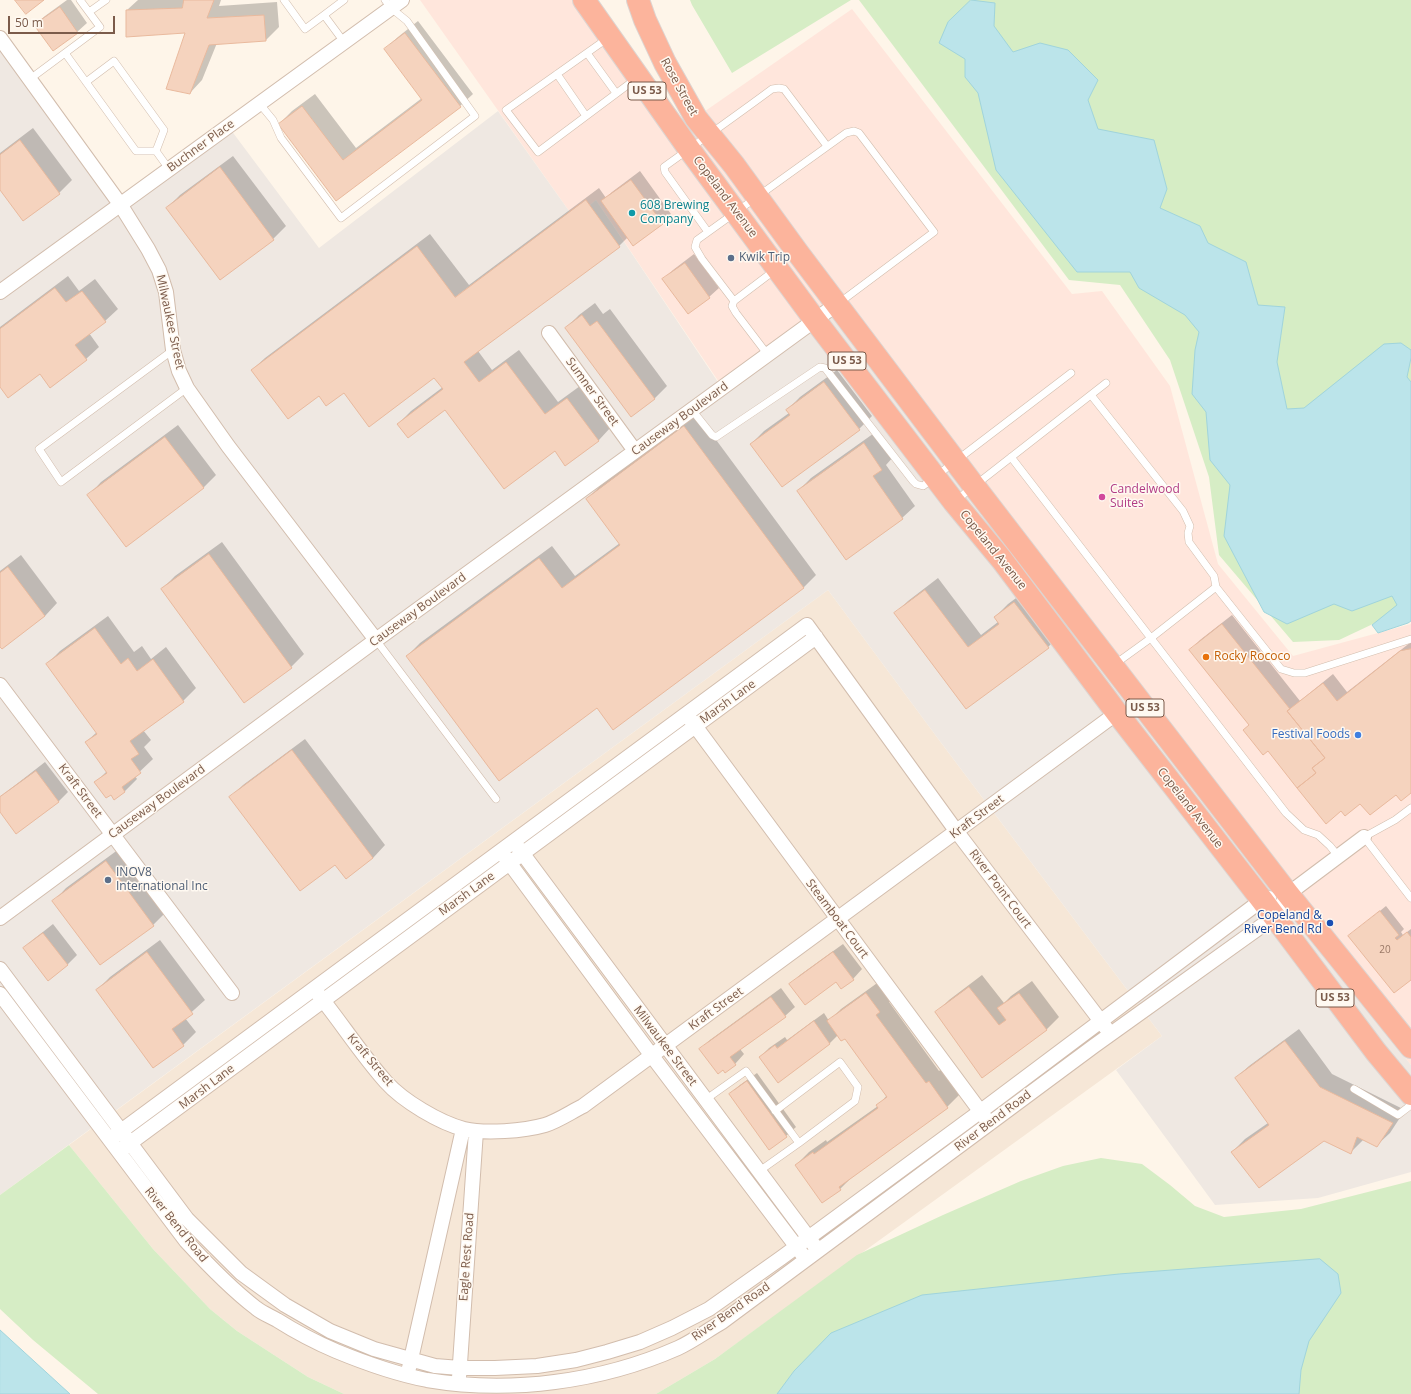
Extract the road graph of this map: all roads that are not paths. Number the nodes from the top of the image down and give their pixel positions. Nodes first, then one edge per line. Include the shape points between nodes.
1 (80, 0) edge
2 (106, 0) edge
3 (284, 0) edge
4 (344, 0) edge
5 (584, 0) edge
6 (638, 0) edge
7 (393, 3) edge
8 (89, 12) junction
9 (324, 15) junction
10 (610, 37) junction
11 (0, 38) edge
12 (344, 42) junction
13 (65, 53) junction
14 (587, 53) junction
15 (557, 74) junction
16 (638, 77) junction
17 (30, 79) junction
18 (86, 82) junction
19 (616, 93) junction
20 (260, 103) junction
21 (586, 116) junction
22 (710, 135) junction
23 (827, 146) junction
24 (689, 149) junction
25 (156, 151) junction
26 (734, 165) joint
27 (169, 169) junction
28 (757, 197) junction
29 (120, 204) junction
30 (736, 212) junction
31 (708, 232) junction
32 (778, 268) junction
33 (0, 292) edge
34 (734, 301) junction
35 (837, 304) junction
36 (815, 320) junction
37 (550, 333) dead end
38 (173, 350) junction
39 (768, 355) junction
40 (1071, 373) dead end
41 (1106, 383) dead end
42 (187, 388) junction
43 (1091, 395) junction
44 (692, 410) junction
45 (635, 451) junction
46 (1011, 457) junction
47 (955, 462) junction
48 (936, 477) junction
49 (974, 486) junction
50 (954, 502) junction
51 (1216, 587) junction
52 (1034, 602) junction
53 (807, 625) joint
54 (816, 637) junction
55 (1151, 638) junction
56 (1411, 639) edge
57 (376, 640) junction
58 (1113, 665) junction
59 (0, 684) edge
60 (1117, 713) junction
61 (686, 714) junction
62 (695, 726) junction
63 (496, 799) dead end
64 (1411, 808) edge
65 (957, 832) junction
66 (113, 834) junction
67 (1364, 838) junction
68 (514, 842) junction
69 (501, 852) junction
70 (523, 854) junction
71 (1338, 856) junction
72 (510, 863) junction
73 (1288, 894) junction
74 (1411, 898) edge
75 (1262, 900) junction
76 (1274, 917) junction
77 (0, 918) edge
78 (837, 919) junction
79 (0, 969) edge
80 (314, 988) junction
81 (232, 993) dead end
82 (0, 994) edge
83 (324, 1000) junction
84 (1101, 1020) junction
85 (1111, 1033) junction
86 (665, 1046) junction
87 (1411, 1047) edge
88 (652, 1056) junction
89 (1354, 1089) dead end
90 (1411, 1094) edge
91 (705, 1100) junction
92 (1411, 1105) edge
93 (775, 1111) junction
94 (981, 1111) junction
95 (989, 1123) junction
96 (469, 1130) junction
97 (115, 1135) junction
98 (798, 1143) junction
99 (124, 1148) junction
100 (758, 1172) junction
101 (808, 1237) junction
102 (796, 1246) junction
103 (818, 1250) junction
104 (806, 1259) junction
105 (411, 1360) junction
106 (460, 1368) junction
107 (407, 1375) junction
108 (459, 1384) junction

1 - 8 lane
2 - 8 lane
3 - 9 lane via 305,29
4 - 9 lane
5 - 10 highway, Copeland Avenue / US 53
6 - 22 highway, Rose Street / US 53 via 665,63 696,118
7 - 12 street, Buchner Place
7 - 20 lane via 475,116 340,218 281,138 273,120
8 - 13 lane via 100,27
9 - 12 lane
10 - 14 lane
10 - 16 highway, Copeland Avenue / US 53
11 - 17 street, Milwaukee Street
12 - 20 street, Buchner Place
13 - 17 lane
13 - 18 lane
14 - 15 lane
14 - 19 lane
15 - 21 lane
15 - 21 lane via 506,110 538,152
16 - 19 lane
16 - 24 highway, Copeland Avenue / US 53
17 - 29 street, Milwaukee Street
18 - 25 lane via 136,151
18 - 25 lane via 114,61 164,130
19 - 21 lane
20 - 27 street, Buchner Place
22 - 23 lane via 772,89 779,88 784,89
22 - 24 lane
22 - 26 highway, Rose Street / US 53
23 - 28 lane
23 - 35 lane via 846,133 859,133 934,232
24 - 30 highway, Copeland Avenue / US 53
24 - 31 lane via 664,167
25 - 27 lane
26 - 28 highway, Copeland Avenue / US 53
27 - 29 street, Buchner Place
28 - 30 lane
28 - 35 highway, Copeland Avenue / US 53
29 - 33 street, Buchner Place
29 - 38 street, Milwaukee Street via 159,270 166,292
30 - 31 lane
30 - 32 highway, Copeland Avenue / US 53
31 - 34 lane via 697,240 696,247
32 - 34 lane
32 - 36 highway, Copeland Avenue / US 53
34 - 39 lane via 732,306 736,313
35 - 36 street, Causeway Boulevard
35 - 47 highway, Copeland Avenue / US 53
36 - 39 street, Causeway Boulevard
36 - 48 highway, Copeland Avenue / US 53
37 - 45 street, Sumner Street
38 - 42 street, Milwaukee Street
38 - 42 lane via 39,449 61,482
39 - 44 street, Causeway Boulevard
40 - 47 lane
41 - 43 lane
42 - 57 street, Milwaukee Street
43 - 46 lane
43 - 51 lane via 1183,511 1190,526 1189,542 1214,576
44 - 45 street, Causeway Boulevard
44 - 48 lane via 712,436 716,437 820,368 825,368 913,481 923,486
45 - 57 street, Causeway Boulevard
46 - 49 lane
46 - 55 lane
47 - 48 lane
47 - 49 highway, Copeland Avenue / US 53
48 - 50 highway, Copeland Avenue / US 53
49 - 50 lane
49 - 58 highway, Copeland Avenue / US 53
50 - 52 highway, Copeland Avenue / US 53
51 - 55 lane
51 - 56 lane via 1281,669 1294,673 1305,673
52 - 58 highway via 1051,611 1094,663 1101,666
52 - 60 highway, Copeland Avenue / US 53
53 - 54 street, River Point Court
53 - 61 street, Marsh Lane
54 - 62 street, Marsh Lane
54 - 65 street, River Point Court
55 - 58 lane
55 - 71 lane via 1286,813 1304,830 1318,835
57 - 63 lane
57 - 66 street, Causeway Boulevard
58 - 73 highway, Copeland Avenue / US 53
59 - 66 street, Kraft Street
60 - 65 street, Kraft Street
60 - 75 highway, Copeland Avenue / US 53
61 - 62 street, Steamboat Court
61 - 68 street, Marsh Lane
62 - 70 street, Marsh Lane
62 - 78 street, Steamboat Court
64 - 67 lane
65 - 78 street, Kraft Street
65 - 84 street, River Point Court
66 - 77 street, Causeway Boulevard
66 - 81 street, Kraft Street
67 - 71 street, River Bend Road
67 - 74 lane
68 - 69 street, Marsh Lane
68 - 70 street, Milwaukee Street
69 - 72 street, Milwaukee Street
69 - 80 street, Marsh Lane
70 - 72 street, Marsh Lane
70 - 86 street, Milwaukee Street
71 - 73 street, River Bend Road
72 - 83 street, Marsh Lane
72 - 88 street, Milwaukee Street
73 - 75 street, River Bend Road
73 - 76 street, River Bend Road
73 - 87 highway, Copeland Avenue / US 53
75 - 76 highway, Copeland Avenue / US 53
75 - 84 street, River Bend Road
76 - 85 street, River Bend Road
76 - 90 highway, Copeland Avenue / US 53
78 - 86 street, Kraft Street
78 - 94 street, Steamboat Court
79 - 97 street, River Bend Road
80 - 83 street, Kraft Street
80 - 97 street, Marsh Lane
82 - 97 street, River Bend Road
83 - 96 street, Kraft Street via 387,1084 407,1101 426,1112
83 - 99 street, Marsh Lane
84 - 85 street, River Point Court
84 - 94 street, River Bend Road
85 - 95 street, River Bend Road
86 - 88 street, Kraft Street
86 - 91 street, Milwaukee Street
88 - 96 street, Kraft Street via 583,1106 546,1124 514,1131
88 - 102 street, Milwaukee Street
89 - 92 lane via 1398,1115
91 - 93 lane via 746,1071
91 - 100 street, Milwaukee Street
93 - 98 lane
93 - 98 lane via 840,1062 858,1087 855,1101
94 - 95 street, Steamboat Court
94 - 101 street, River Bend Road
95 - 103 street, River Bend Road
96 - 105 street
96 - 106 street, Eagle Rest Road
97 - 99 street, River Bend Road
98 - 100 lane
99 - 105 street, River Bend Road via 187,1219 241,1273 285,1306 330,1331 374,1349
99 - 107 street, River Bend Road via 186,1241 216,1273 257,1309 306,1338 363,1362
100 - 101 street, Milwaukee Street
101 - 102 street, River Bend Road
101 - 103 street, Milwaukee Street
102 - 104 street, Milwaukee Street
102 - 106 street, River Bend Road via 709,1309 640,1342 576,1360 537,1366
103 - 104 street, River Bend Road
104 - 108 street, River Bend Road via 722,1322 680,1347 638,1364 547,1384
105 - 106 street, River Bend Road via 435,1366
105 - 107 street
106 - 108 street, Eagle Rest Road
107 - 108 street, River Bend Road

